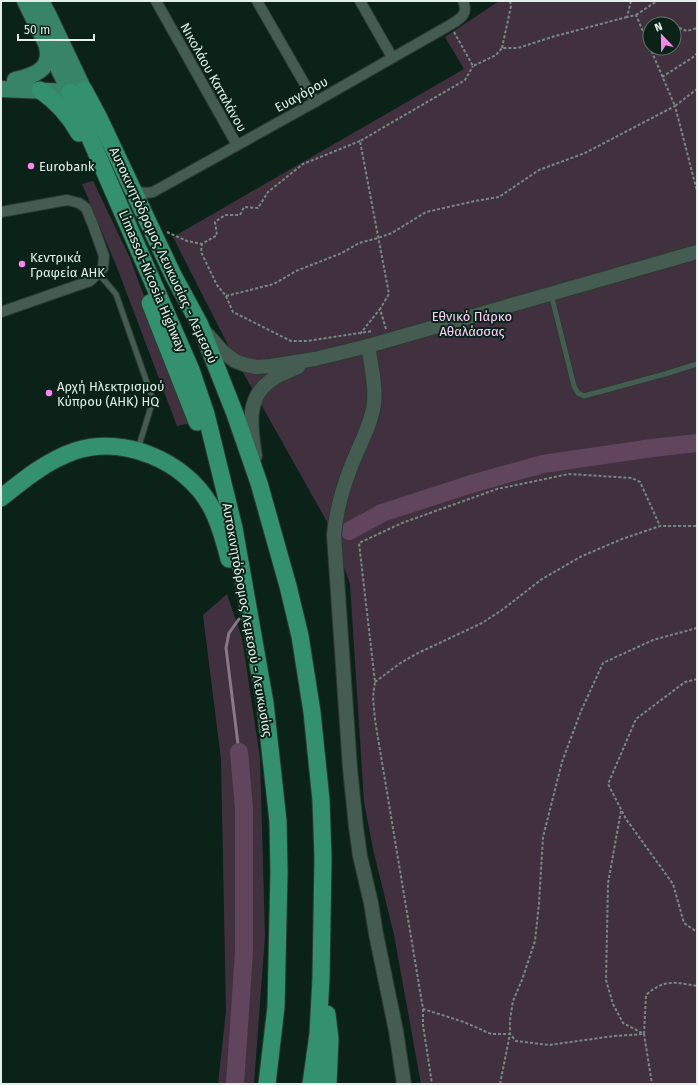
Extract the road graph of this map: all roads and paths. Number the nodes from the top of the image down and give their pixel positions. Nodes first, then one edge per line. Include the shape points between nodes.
1 (25, 1) edge
2 (41, 1) edge
3 (156, 1) edge
4 (257, 1) edge
5 (360, 1) edge
6 (463, 1) edge
7 (510, 1) edge
8 (631, 1) edge
9 (657, 1) edge
10 (636, 15) junction
11 (627, 17) junction
12 (450, 25) junction
13 (697, 28) edge
14 (642, 29) edge
15 (682, 29) edge
16 (47, 44) junction
17 (502, 48) junction
18 (697, 53) edge
19 (653, 56) edge
20 (392, 57) junction
21 (472, 66) junction
22 (662, 77) junction
23 (8, 80) edge
24 (73, 83) junction
25 (1, 89) edge
26 (697, 89) edge
27 (40, 90) junction
28 (315, 102) junction
29 (675, 106) junction
30 (360, 141) junction
31 (237, 145) junction
32 (133, 191) junction
33 (697, 191) edge
34 (1, 212) edge
35 (162, 231) dead end
36 (378, 238) junction
37 (202, 244) junction
38 (697, 252) edge
39 (98, 273) junction
40 (551, 294) junction
41 (226, 296) junction
42 (380, 308) junction
43 (1, 312) edge
44 (200, 325) junction
45 (359, 334) junction
46 (387, 334) junction
47 (368, 346) junction
48 (343, 352) junction
49 (315, 359) junction
50 (697, 364) edge
51 (373, 379) junction
52 (138, 451) junction
53 (259, 483) junction
54 (225, 490) junction
55 (1, 498) edge
56 (660, 526) junction
57 (697, 526) edge
58 (697, 628) edge
59 (697, 679) edge
60 (375, 682) junction
61 (265, 703) junction
62 (621, 810) junction
63 (371, 903) junction
64 (697, 932) edge
65 (321, 978) junction
66 (697, 986) edge
67 (423, 1008) junction
68 (510, 1034) junction
69 (644, 1034) junction
70 (267, 1084) edge
71 (311, 1084) edge
72 (328, 1084) edge
73 (404, 1084) edge
74 (412, 1084) edge
75 (432, 1084) edge
76 (500, 1084) edge
77 (652, 1084) edge

1 - 16 main road
2 - 24 main road
3 - 31 street, Νικολάου Καταλάνου
4 - 28 street
5 - 20 street
6 - 12 street, Ευαγόρου via 465,12
7 - 17 path via 512,6
8 - 11 path
9 - 10 path
10 - 11 path
10 - 14 path
11 - 17 path via 518,48
12 - 20 street, Ευαγόρου
12 - 21 path
13 - 15 path via 687,31
16 - 23 main road via 47,61 41,69 30,76
16 - 24 main road
17 - 21 path via 496,55
18 - 22 path
19 - 22 path
20 - 28 street, Ευαγόρου
21 - 30 path via 465,80
22 - 29 path
23 - 24 main road via 54,80
24 - 27 main road
24 - 32 highway, Αυτοκινητόδρομος Λευκωσίας - Λεμεσού via 99,118
24 - 54 highway, Limassol-Nicosia Highway via 191,370 206,414
25 - 27 main road
26 - 29 path
27 - 54 highway via 70,118 96,168
28 - 31 street, Ευαγόρου
29 - 33 path
29 - 36 path via 585,153 540,170 499,196 426,212 392,233
30 - 36 path
30 - 37 path via 302,164 268,192 258,208 244,207 240,215 225,216 215,222 217,236
31 - 32 street, Ευαγόρου via 153,192
32 - 44 highway, Αυτοκινητόδρομος Λευκωσίας - Λεμεσού
34 - 39 street via 67,200 79,203 86,208 104,256 103,268
35 - 37 path
36 - 41 path via 359,242 342,253 296,271 274,284
36 - 42 path via 389,294
37 - 41 path via 202,252 217,285
38 - 40 main road
39 - 43 street via 90,281
39 - 52 lane via 116,294 153,400
40 - 46 main road
40 - 50 lane via 574,386 578,393 584,396
41 - 45 path via 233,312 291,342
42 - 45 path
42 - 46 path
44 - 49 main road via 222,351 234,361 246,365 271,366
44 - 53 highway, Αυτοκινητόδρομος Λευκωσίας - Λεμεσού
45 - 46 path
46 - 47 main road
47 - 48 main road
47 - 51 main road
48 - 49 main road
48 - 51 main road via 354,353
49 - 53 main road via 269,381 254,400 251,421
51 - 63 main road via 372,416 340,499 334,535 350,768 360,856
52 - 55 highway via 111,447 77,450 46,465
52 - 61 highway via 177,470 210,504 224,541
53 - 65 highway, Αυτοκινητόδρομος Λευκωσίας - Λεμεσού via 300,636 312,712 323,858
54 - 61 highway, Αυτοκινητόδρομος Λεμεσού - Λευκωσίας
56 - 57 path
56 - 60 path via 580,557 542,579 482,623 416,654
56 - 60 path via 640,482 632,478 569,474 498,489 402,523 359,543
58 - 68 path via 654,640 604,663 581,711 562,762 543,837 535,941 513,1001
59 - 62 path via 685,682 636,719 608,784
60 - 67 path via 375,720
61 - 70 highway, Αυτοκινητόδρομος Λεμεσού - Λευκωσίας via 278,821 279,872 276,1007
62 - 64 path via 673,884 684,923
62 - 69 path via 608,883 606,980 613,1004 623,1023
63 - 73 main road
63 - 74 main road via 382,931
65 - 71 highway, Αυτοκινητόδρομος Λευκωσίας - Λεμεσού via 318,1034
65 - 72 highway via 330,1039
66 - 69 path via 673,982 655,987 646,995
67 - 68 path via 490,1034
67 - 75 path via 422,1025
68 - 69 path via 516,1041 549,1045
68 - 76 path
69 - 77 path

